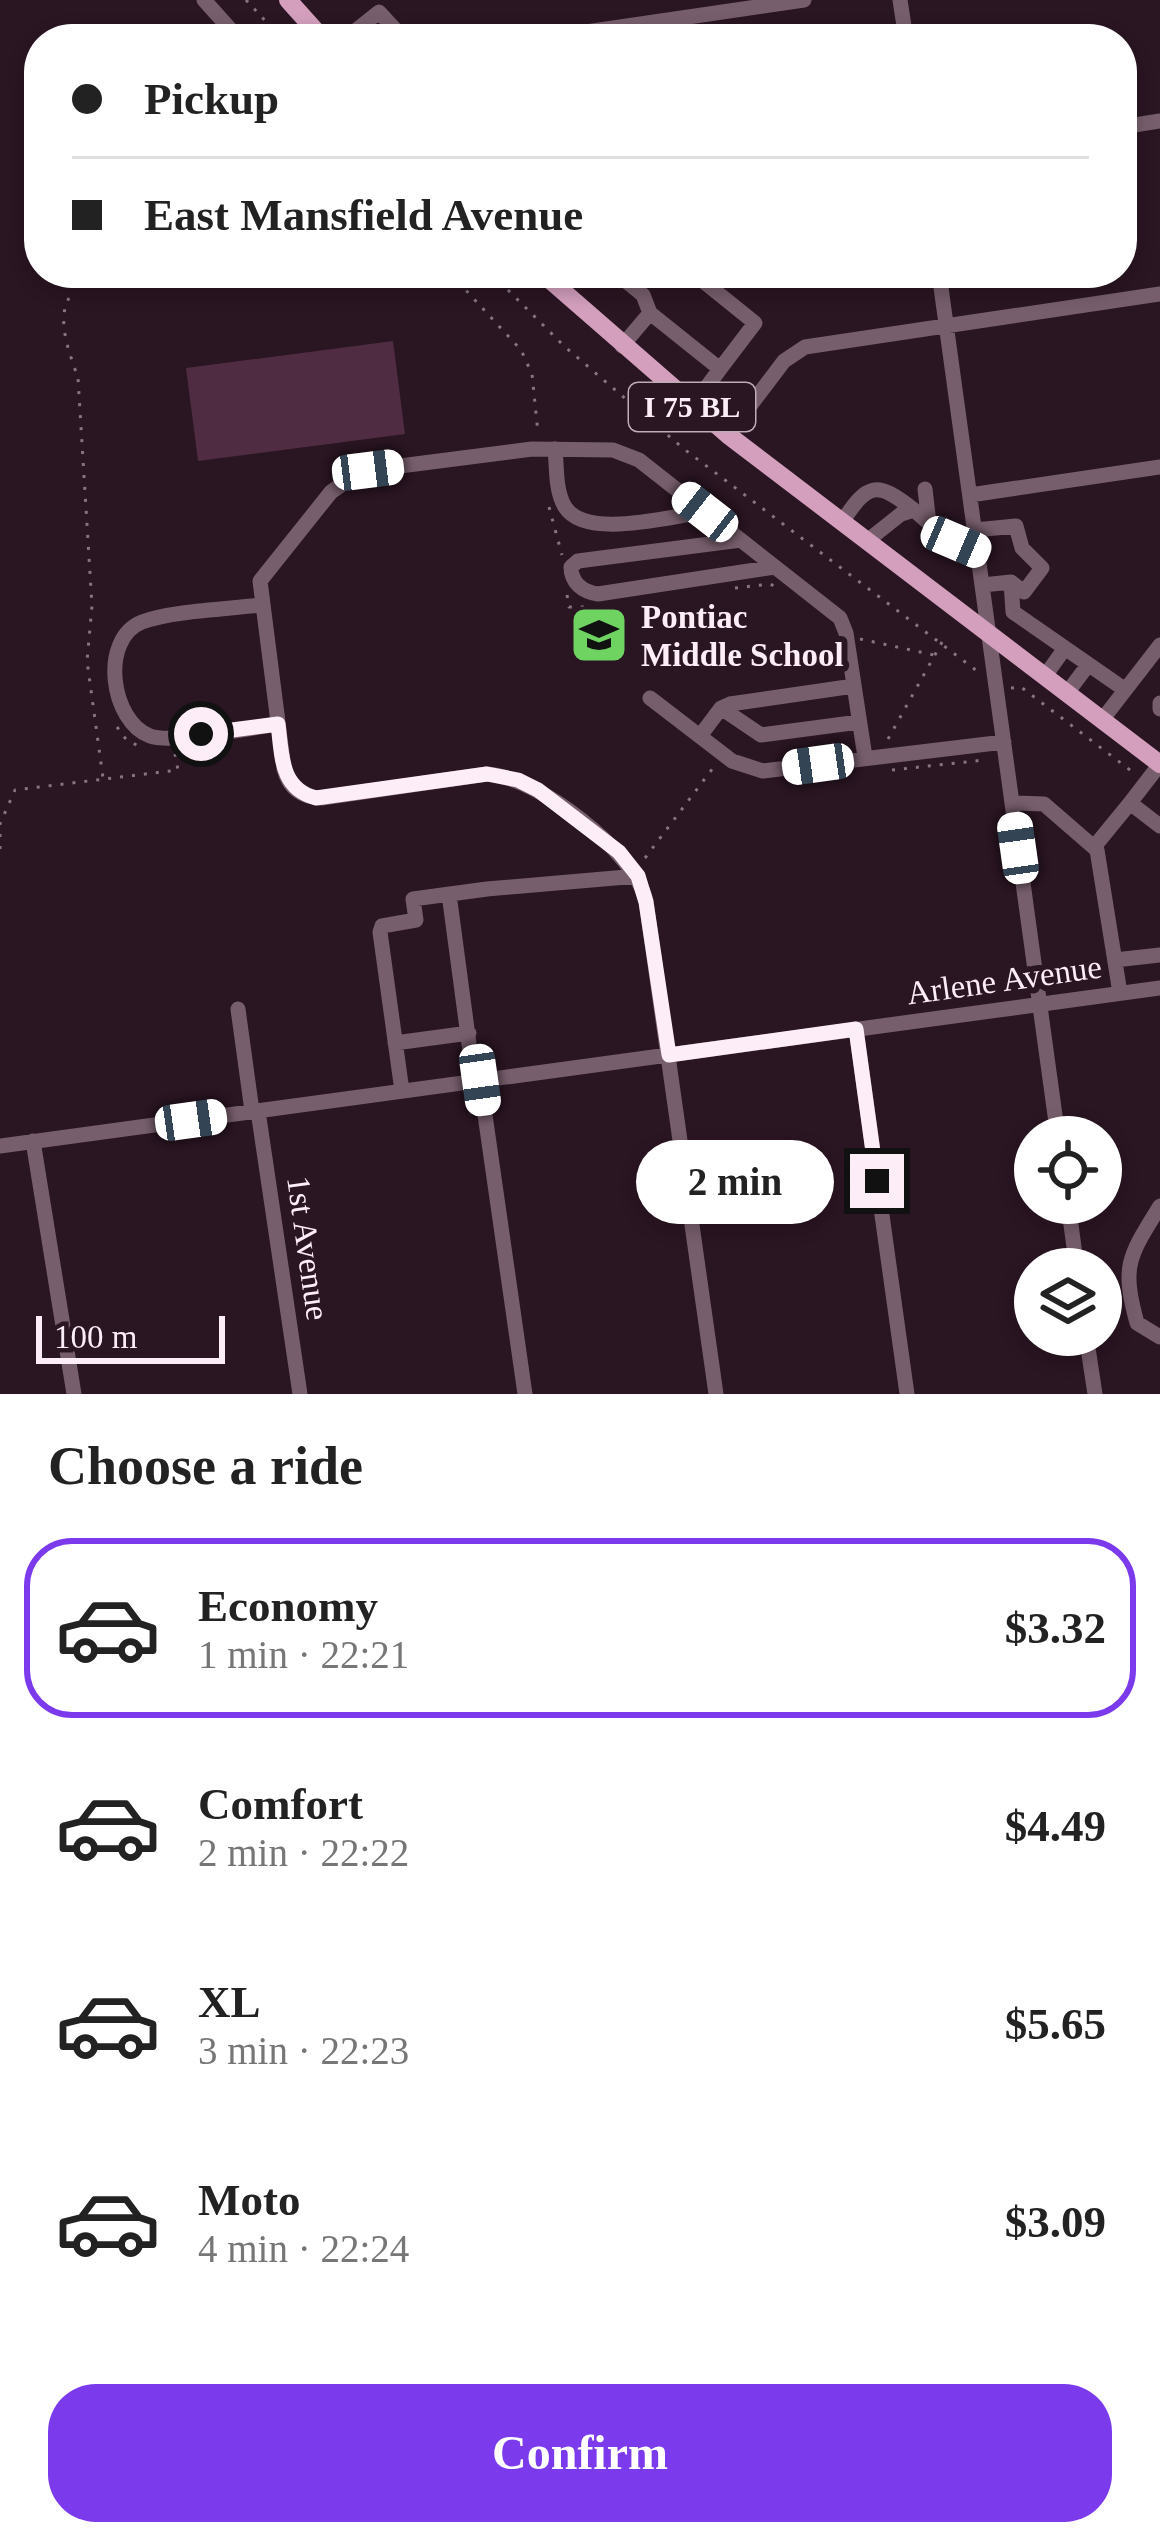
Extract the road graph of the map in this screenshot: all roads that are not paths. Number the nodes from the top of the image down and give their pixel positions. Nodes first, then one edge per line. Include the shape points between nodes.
1 (204, 0) edge
2 (288, 0) edge
3 (804, 0) edge
4 (225, 24) edge
5 (310, 24) edge
6 (364, 24) edge
7 (390, 24) edge
8 (640, 24) edge
9 (563, 288) edge
10 (633, 288) edge
11 (711, 288) edge
12 (941, 288) edge
13 (1160, 294) edge
14 (650, 313) junction
15 (946, 326) junction
16 (622, 346) junction
17 (720, 368) junction
18 (692, 407) junction
19 (728, 435) junction
20 (546, 449) junction
21 (1160, 467) edge
22 (925, 489) dead end
23 (970, 495) junction
24 (914, 510) junction
25 (705, 512) junction
26 (842, 522) junction
27 (929, 523) junction
28 (975, 530) junction
29 (741, 540) junction
30 (867, 542) junction
31 (978, 551) junction
32 (776, 567) junction
33 (1011, 582) junction
34 (982, 585) junction
35 (261, 605) junction
36 (989, 634) junction
37 (1160, 645) edge
38 (1065, 648) junction
39 (1088, 665) junction
40 (1045, 676) junction
41 (854, 686) junction
42 (1124, 689) junction
43 (1067, 693) junction
44 (650, 698) dead end
45 (721, 708) junction
46 (1102, 720) junction
47 (860, 722) junction
48 (278, 724) junction
49 (700, 736) junction
50 (1004, 742) junction
51 (871, 757) junction
52 (1160, 764) edge
53 (1012, 803) junction
54 (1130, 803) junction
55 (1160, 826) edge
56 (1094, 847) junction
57 (638, 876) junction
58 (449, 894) junction
59 (1160, 955) edge
60 (1114, 960) junction
61 (1160, 988) edge
62 (1120, 993) junction
63 (1040, 1004) junction
64 (238, 1009) dead end
65 (856, 1029) junction
66 (469, 1033) junction
67 (395, 1043) junction
68 (669, 1055) junction
69 (477, 1081) junction
70 (402, 1091) junction
71 (255, 1111) junction
72 (1055, 1116) edge
73 (33, 1141) junction
74 (0, 1146) edge
75 (1160, 1206) edge
76 (1160, 1336) edge
77 (1089, 1356) edge
78 (74, 1394) edge
79 (300, 1394) edge
80 (524, 1394) edge
81 (716, 1394) edge
82 (907, 1394) edge
83 (1095, 1394) edge

1 - 4 street
2 - 5 main road
3 - 8 street
6 - 7 street via 379,12
9 - 16 main road, I 75 BL
10 - 14 street
11 - 17 street via 755,323
12 - 15 street
13 - 15 street
14 - 16 street
14 - 17 street
15 - 19 street via 800,349
15 - 23 street
16 - 18 main road, I 75 BL
17 - 18 street
18 - 19 main road, I 75 BL
19 - 26 main road, I 75 BL
20 - 25 street via 631,456
20 - 25 street via 561,498 586,523
20 - 35 street via 351,476 265,571
21 - 23 street
22 - 27 street
23 - 28 street
24 - 26 street via 873,489
24 - 27 street
24 - 30 street
25 - 29 street
26 - 30 main road, I 75 BL
27 - 31 street
28 - 31 street
28 - 33 street via 1016,526 1022,548 1042,568 1024,592
29 - 32 street
29 - 32 street via 578,561 572,574 598,594
30 - 36 main road, I 75 BL
31 - 34 street
32 - 41 street via 842,623
33 - 34 street
33 - 38 street via 1013,612
34 - 36 street
35 - 48 street
35 - 48 street via 137,624 116,659 121,707 135,727 163,739
36 - 40 main road, I 75 BL
36 - 50 street
37 - 42 street
38 - 39 street
38 - 40 street
39 - 42 street
39 - 43 street
40 - 43 main road, I 75 BL
41 - 45 street
41 - 47 street
42 - 46 street
43 - 46 main road, I 75 BL
44 - 49 street
45 - 47 street via 761,735
45 - 49 street
46 - 52 main road, I 75 BL
47 - 51 street
48 - 57 street via 286,776 304,795 511,778 619,852
49 - 51 street via 752,770
50 - 51 street
50 - 53 street
52 - 54 street
53 - 56 street via 1044,804
53 - 63 street
54 - 55 street
54 - 56 street
56 - 60 street
57 - 58 street
57 - 68 street
58 - 66 street
58 - 67 street via 413,899 416,920 380,928
59 - 60 street
60 - 62 street
61 - 62 street, Arlene Avenue
62 - 63 street, Arlene Avenue
63 - 65 street, Arlene Avenue
63 - 72 street
64 - 71 street, 1st Avenue
65 - 68 street, Arlene Avenue
65 - 82 street
66 - 67 street
66 - 69 street
67 - 70 street
68 - 69 street, Arlene Avenue
68 - 81 street
69 - 70 street, Arlene Avenue
69 - 80 street
70 - 71 street, Arlene Avenue
71 - 73 street, Arlene Avenue
71 - 79 street, 1st Avenue
73 - 74 street, Arlene Avenue
73 - 78 street
75 - 76 street via 1125,1281 1137,1323
77 - 83 street

